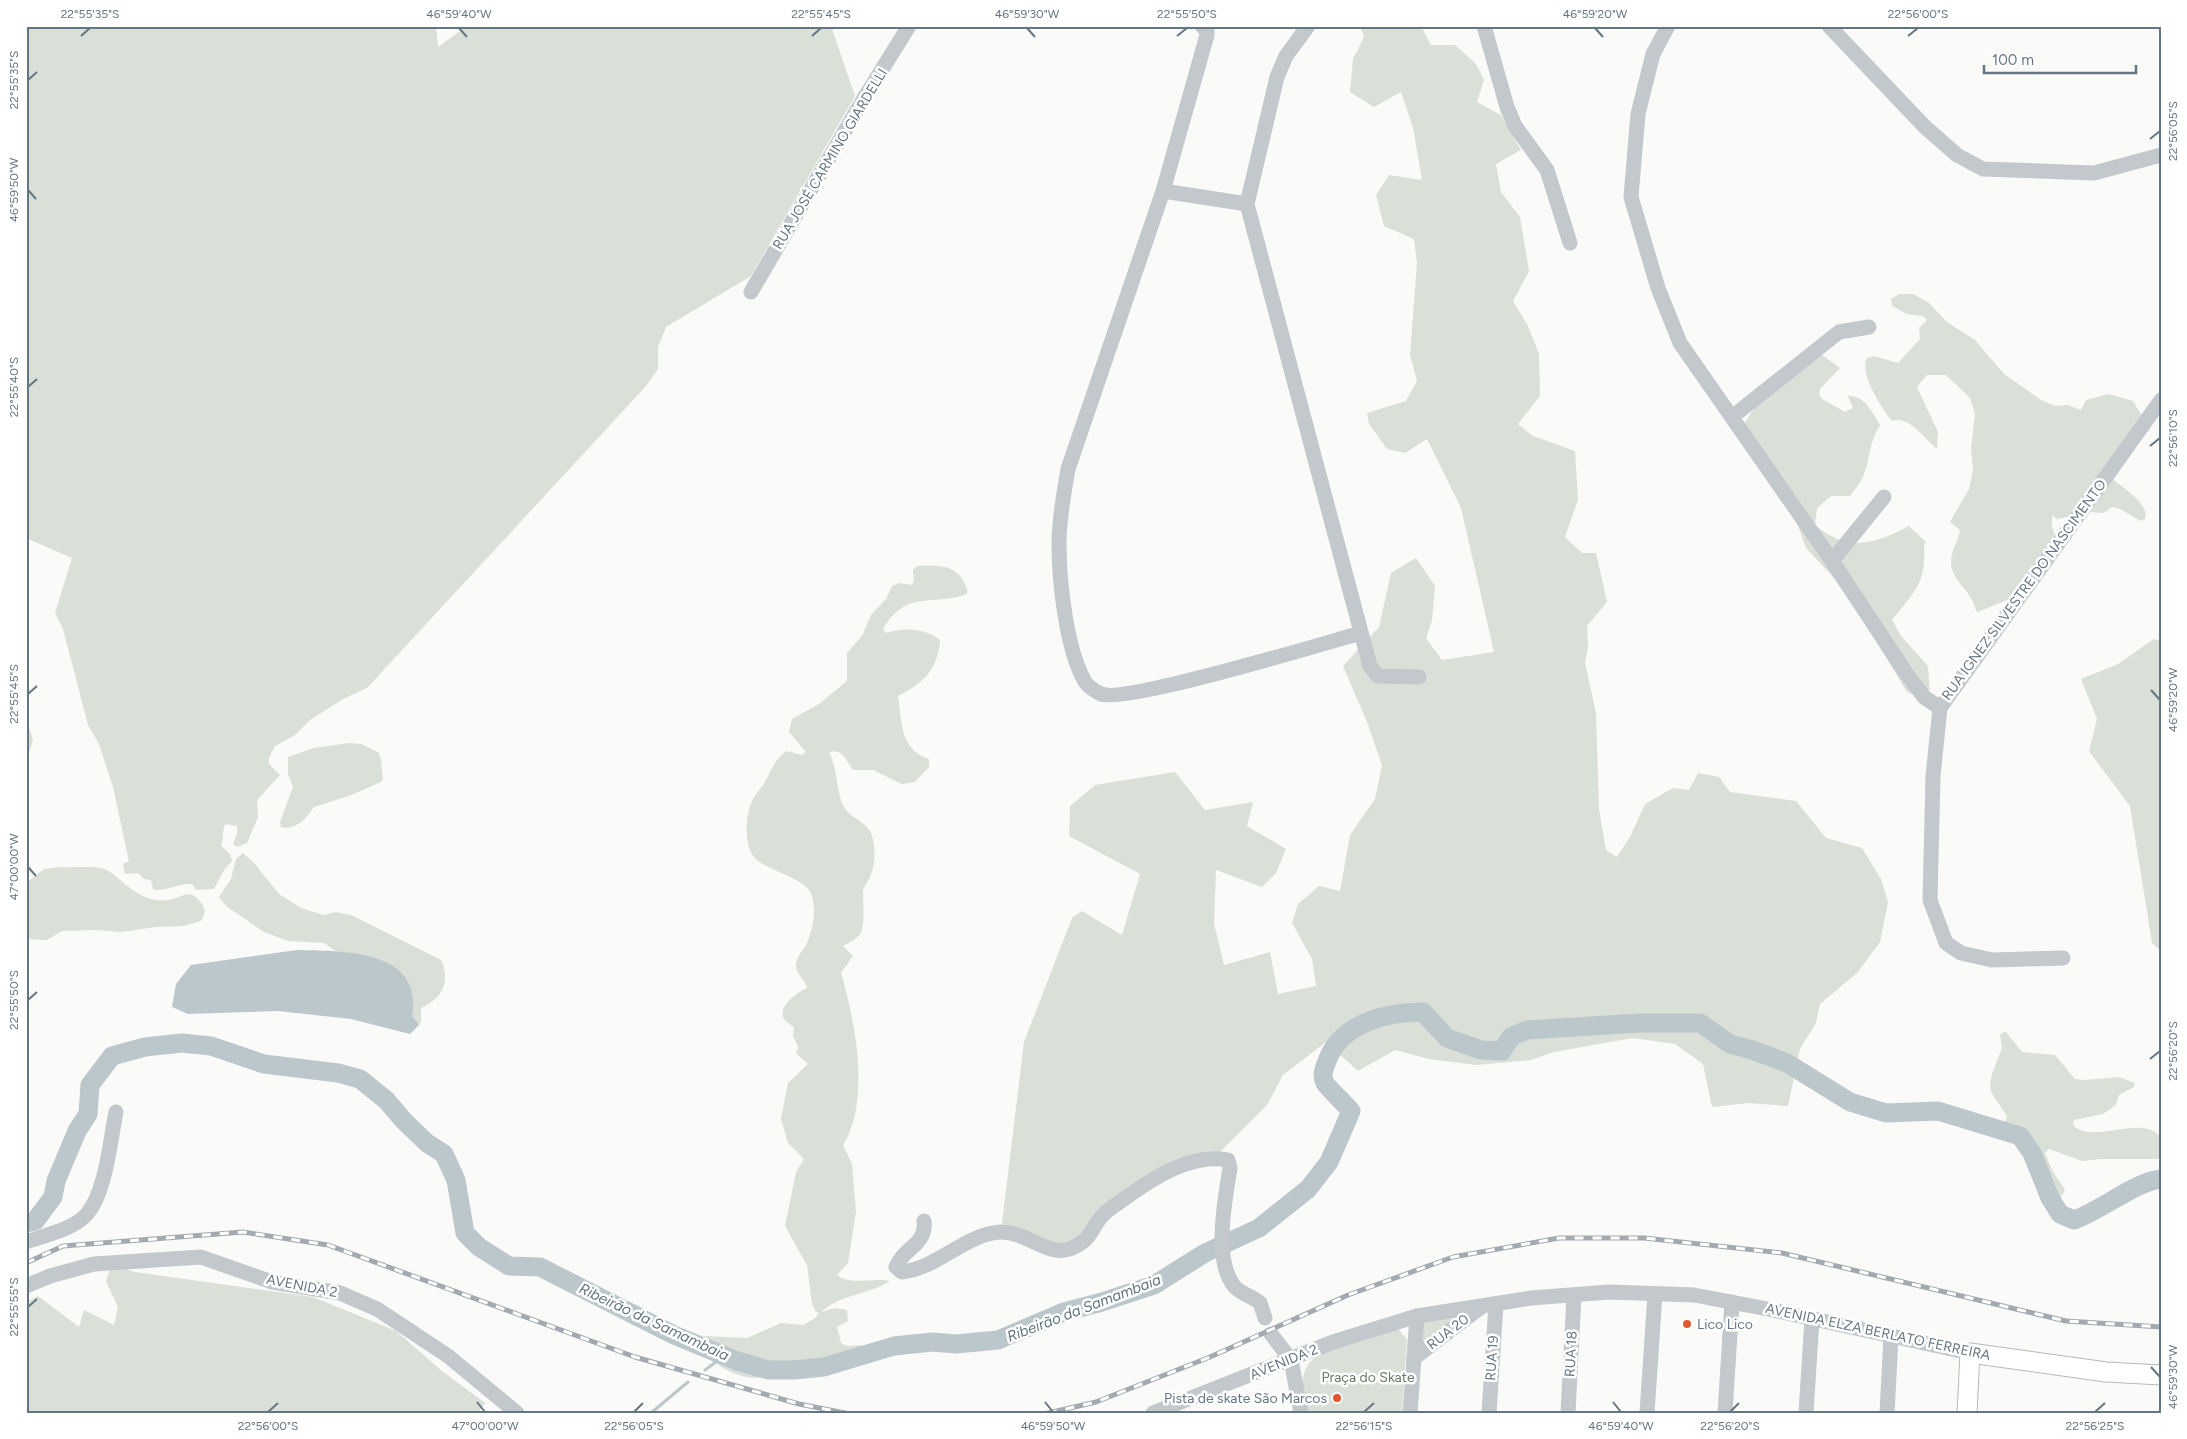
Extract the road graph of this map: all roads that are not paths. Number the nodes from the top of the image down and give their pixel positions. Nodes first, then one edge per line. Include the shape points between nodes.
1 (909, 26) edge
2 (1202, 26) edge
3 (1308, 26) edge
4 (1484, 26) edge
5 (1668, 26) edge
6 (1829, 26) edge
7 (2161, 155) edge
8 (1163, 191) junction
9 (1247, 204) junction
10 (1570, 244) dead end
11 (751, 292) dead end
12 (1869, 327) dead end
13 (2161, 400) edge
14 (1732, 417) junction
15 (1884, 497) dead end
16 (1832, 562) junction
17 (1361, 633) junction
18 (1418, 677) dead end
19 (1940, 708) junction
20 (2063, 958) dead end
21 (116, 1112) dead end
22 (924, 1221) dead end
23 (26, 1242) edge
24 (26, 1286) edge
25 (1655, 1294) junction
26 (1574, 1295) junction
27 (1732, 1302) junction
28 (1489, 1305) junction
29 (1417, 1316) junction
30 (1265, 1318) dead end
31 (1812, 1319) junction
32 (1271, 1334) dead end
33 (1892, 1337) junction
34 (1970, 1353) junction
35 (1414, 1358) junction
36 (1291, 1360) junction
37 (2161, 1375) edge
38 (1156, 1412) edge
39 (517, 1413) edge
40 (1301, 1413) edge
41 (1410, 1413) edge
42 (1489, 1413) edge
43 (1568, 1413) edge
44 (1647, 1413) edge
45 (1726, 1413) edge
46 (1806, 1413) edge
47 (1887, 1413) edge
48 (1967, 1413) edge

1 - 11 street, RUA JOSÉ CARMINO GIARDELLI
2 - 8 street via 1207,35
3 - 9 street via 1286,56 1277,77
4 - 10 street via 1507,107 1515,126 1546,170
5 - 14 street via 1653,54 1638,114 1631,197 1658,288 1680,342
6 - 7 street via 1925,127 1957,155 1983,169 2094,173
8 - 9 street
8 - 17 street via 1068,468 1060,514 1063,608 1084,682 1102,695 1121,695 1201,678
9 - 17 street
12 - 14 street via 1835,334
13 - 19 street, RUA IGNEZ SILVESTRE DO NASCIMENTO
14 - 16 street
15 - 16 street
16 - 19 street via 1906,673 1924,697
17 - 18 street via 1370,666 1378,676
19 - 20 street, RUA IGNEZ SILVESTRE DO NASCIMENTO via 1933,776 1930,900 1946,943 1961,953 1992,960
21 - 23 street via 102,1183 86,1215 74,1224
22 - 30 street via 921,1240 899,1258 896,1267 902,1272 917,1271 982,1236 1000,1232 1023,1236 1044,1248 1064,1252 1085,1240 1103,1215 1148,1182 1187,1164 1215,1157 1228,1160 1230,1168 1222,1227 1228,1275 1235,1288 1260,1303
24 - 39 street, AVENIDA 2 via 94,1264 201,1257 272,1282 340,1293 377,1309 448,1356
25 - 26 street, AVENIDA ELZA BERLATO FERREIRA via 1608,1292
25 - 27 street, AVENIDA ELZA BERLATO FERREIRA via 1694,1295
25 - 44 street
26 - 28 street, AVENIDA ELZA BERLATO FERREIRA
26 - 43 street, RUA 18
27 - 31 street, AVENIDA ELZA BERLATO FERREIRA
27 - 45 street
28 - 29 street, AVENIDA ELZA BERLATO FERREIRA
28 - 35 street, RUA 20
28 - 42 street, RUA 19
29 - 35 street, RUA 20
29 - 36 street, AVENIDA 2 via 1334,1342
31 - 33 street, AVENIDA ELZA BERLATO FERREIRA
31 - 46 street
32 - 36 street
33 - 34 street, AVENIDA ELZA BERLATO FERREIRA
33 - 47 street
34 - 37 main road, AVENIDA ELZA BERLATO FERREIRA via 2106,1372
34 - 48 main road
35 - 41 street, RUA 20
36 - 38 street, AVENIDA 2
36 - 40 street

